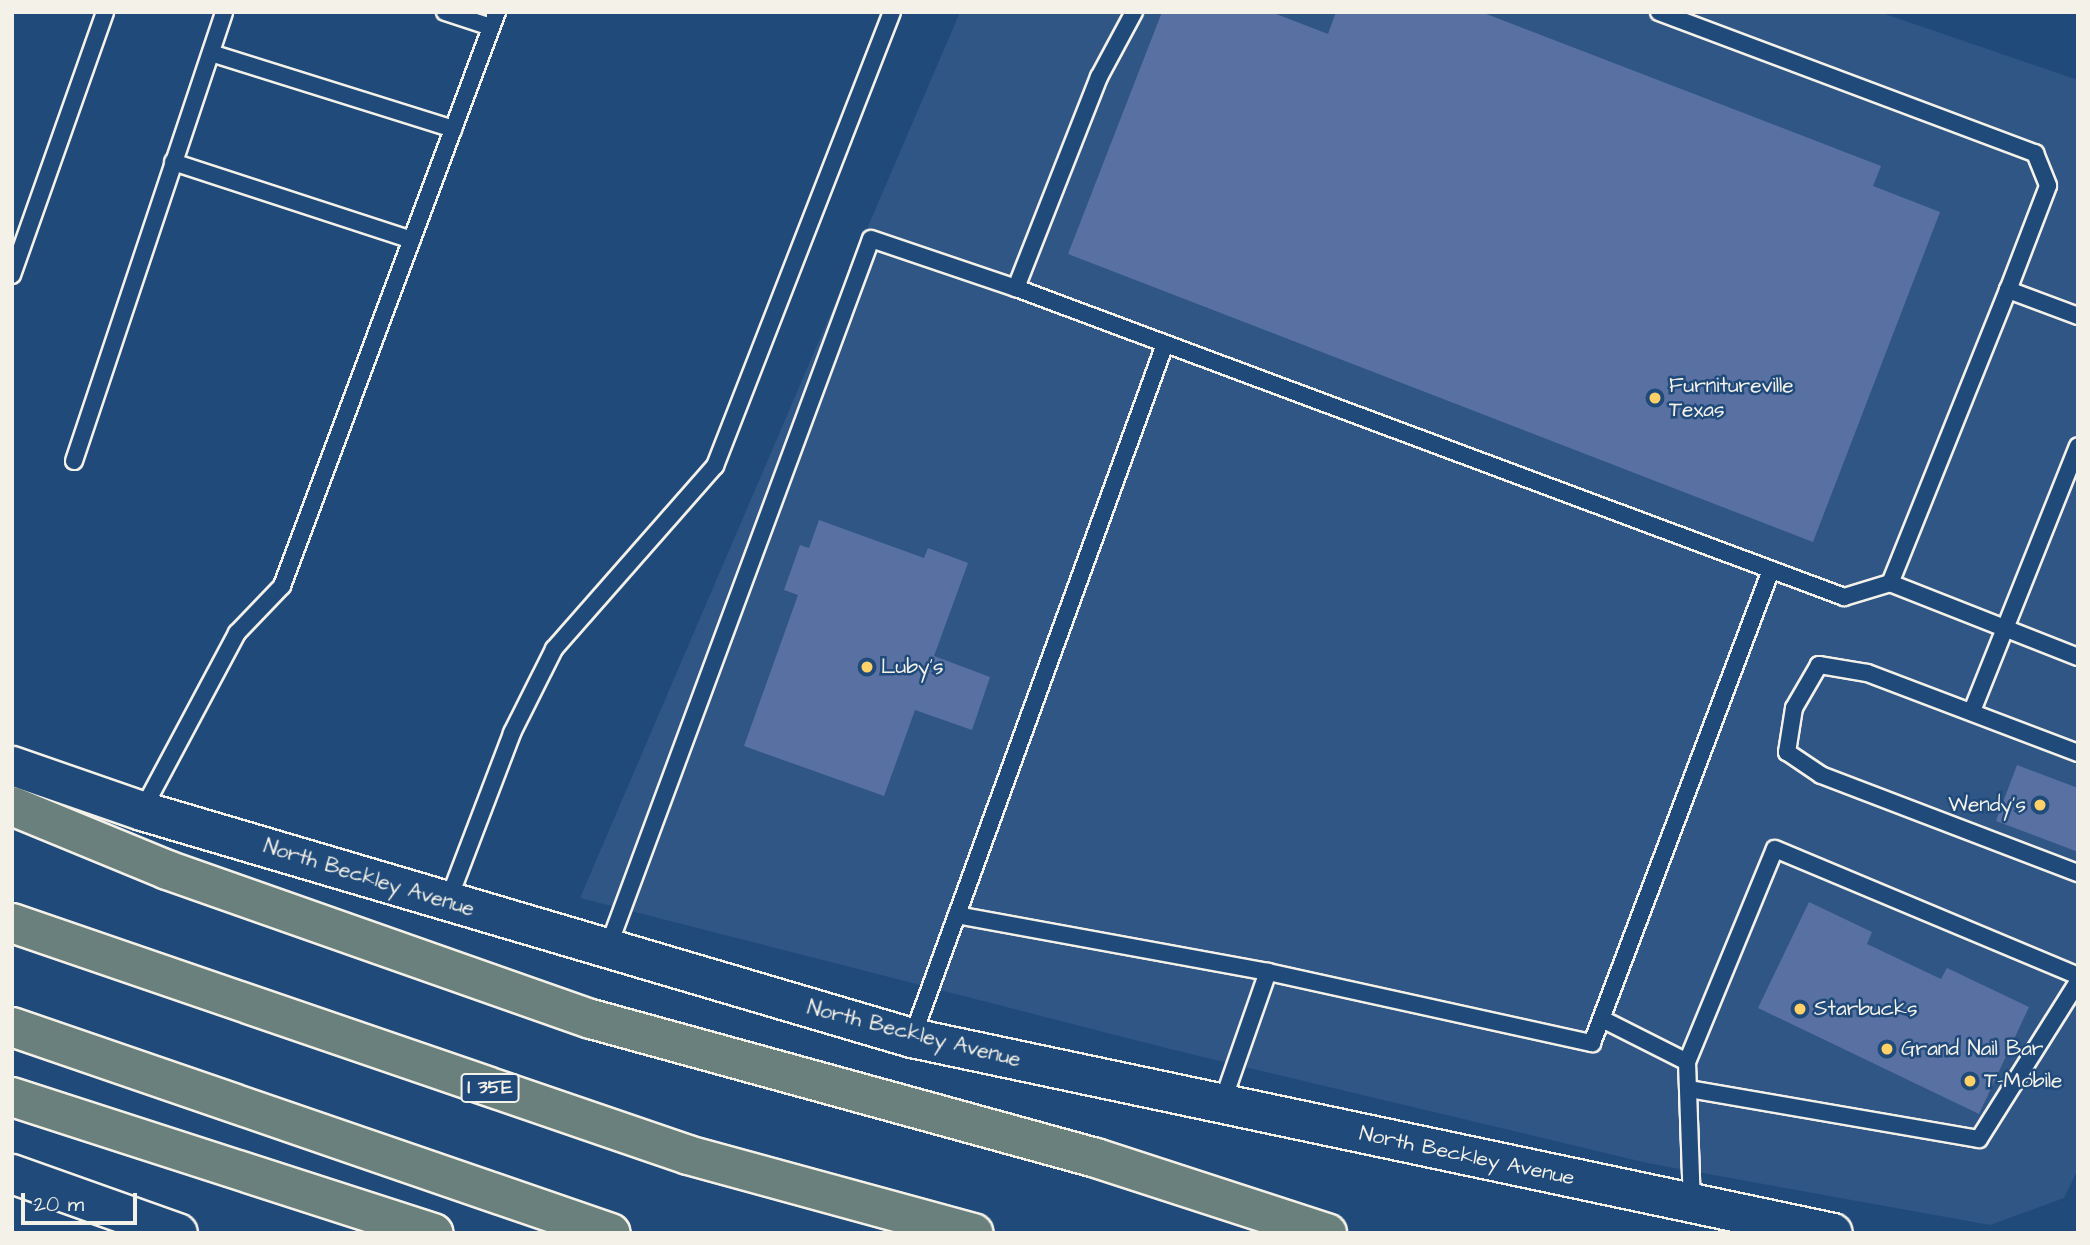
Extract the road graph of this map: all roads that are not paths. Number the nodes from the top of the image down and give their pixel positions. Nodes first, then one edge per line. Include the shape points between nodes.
1 (105, 12) edge
2 (224, 12) edge
3 (446, 12) edge
4 (892, 12) edge
5 (1134, 12) edge
6 (1659, 12) edge
7 (494, 20) edge
8 (211, 52) junction
9 (453, 129) junction
10 (173, 162) junction
11 (411, 240) junction
12 (12, 275) edge
13 (1016, 288) junction
14 (2008, 290) junction
15 (2078, 316) edge
16 (1165, 344) junction
17 (2078, 446) edge
18 (74, 461) dead end
19 (1771, 570) junction
20 (1890, 583) junction
21 (2004, 628) junction
22 (2078, 657) edge
23 (1972, 711) junction
24 (2078, 753) edge
25 (12, 766) edge
26 (12, 806) edge
27 (142, 811) junction
28 (2078, 873) edge
29 (449, 901) junction
30 (957, 915) junction
31 (12, 923) edge
32 (606, 951) junction
33 (1268, 972) junction
34 (2078, 976) edge
35 (2078, 982) edge
36 (1602, 1018) junction
37 (12, 1027) edge
38 (912, 1038) junction
39 (1687, 1062) junction
40 (1689, 1090) junction
41 (12, 1097) edge
42 (1222, 1103) junction
43 (12, 1174) edge
44 (1692, 1205) junction
45 (125, 1224) edge
46 (178, 1233) edge
47 (434, 1233) edge
48 (611, 1233) edge
49 (974, 1233) edge
50 (1326, 1233) edge
51 (1833, 1233) edge

1 - 12 lane
2 - 8 lane
3 - 7 lane
4 - 29 lane via 715,466 554,649 512,733
5 - 13 lane via 1099,77
6 - 14 lane via 2035,153 2048,186
7 - 9 lane
8 - 9 lane
8 - 10 lane
9 - 11 lane
10 - 11 lane
10 - 18 lane
11 - 27 lane via 282,586 237,633
13 - 16 lane
13 - 32 lane via 871,239
14 - 15 lane
14 - 20 lane
16 - 19 lane
16 - 30 lane
17 - 21 lane
19 - 20 lane via 1844,597
19 - 36 lane
20 - 21 lane
21 - 22 lane
21 - 23 lane
23 - 24 lane
23 - 28 lane via 1867,673 1819,665 1794,708 1787,752 1821,775
25 - 27 main road, North Beckley Avenue
26 - 50 highway via 167,870 591,1019 1108,1161
27 - 29 main road, North Beckley Avenue
29 - 32 main road, North Beckley Avenue
30 - 33 lane
30 - 38 lane
31 - 49 highway, I 35E via 688,1155
32 - 38 main road, North Beckley Avenue
33 - 36 lane via 1592,1043
33 - 42 lane
34 - 39 lane via 1775,849
35 - 40 lane via 1979,1139
36 - 39 lane
37 - 48 highway
38 - 42 main road, North Beckley Avenue
39 - 40 lane
40 - 44 lane
41 - 47 highway
42 - 44 main road, North Beckley Avenue
43 - 45 main road
44 - 51 main road, North Beckley Avenue
45 - 46 main road

